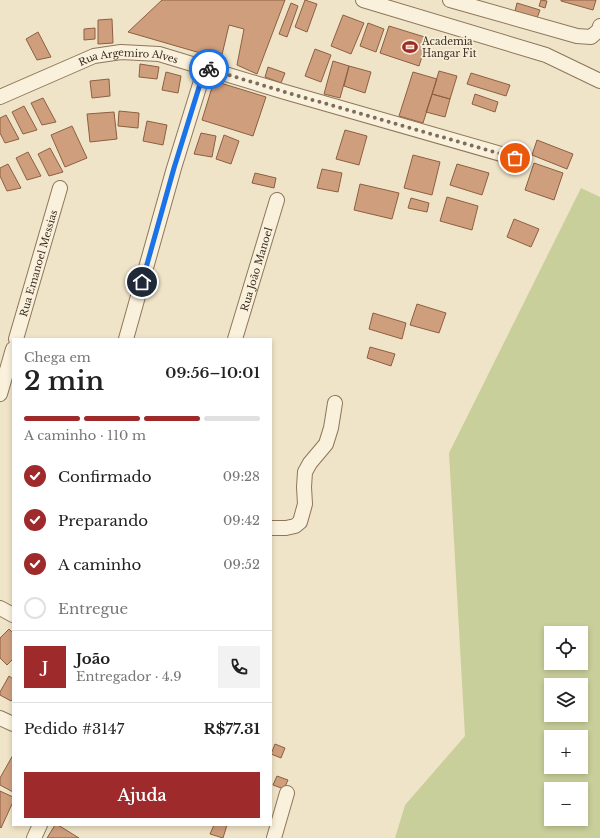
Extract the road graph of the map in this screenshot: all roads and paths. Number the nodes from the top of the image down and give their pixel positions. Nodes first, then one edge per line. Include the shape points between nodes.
1 (364, 0) edge
2 (450, 0) edge
3 (600, 26) edge
4 (205, 68) junction
5 (600, 80) edge
6 (0, 97) edge
7 (515, 158) dead end
8 (60, 188) dead end
9 (277, 200) dead end
10 (16, 338) edge
11 (126, 338) edge
12 (235, 338) edge
13 (12, 352) edge
14 (0, 394) edge
15 (335, 402) dead end
16 (272, 528) edge
17 (0, 608) edge
18 (12, 614) edge
19 (0, 718) edge
20 (12, 724) edge
21 (287, 793) dead end
22 (40, 826) edge
23 (34, 838) edge
24 (274, 838) edge

1 - 5 street via 546,55
2 - 3 street via 577,36 591,37
4 - 6 street, Rua Argemiro Alves via 158,54 122,52 94,56
4 - 7 street, Rua Argemiro Alves
4 - 11 street
8 - 10 street, Rua Emanoel Messias
9 - 12 street, Rua João Manoel
13 - 14 street
15 - 16 street via 326,444 305,472 305,504 300,522 286,528
17 - 18 street
19 - 20 street
21 - 24 street
22 - 23 street

